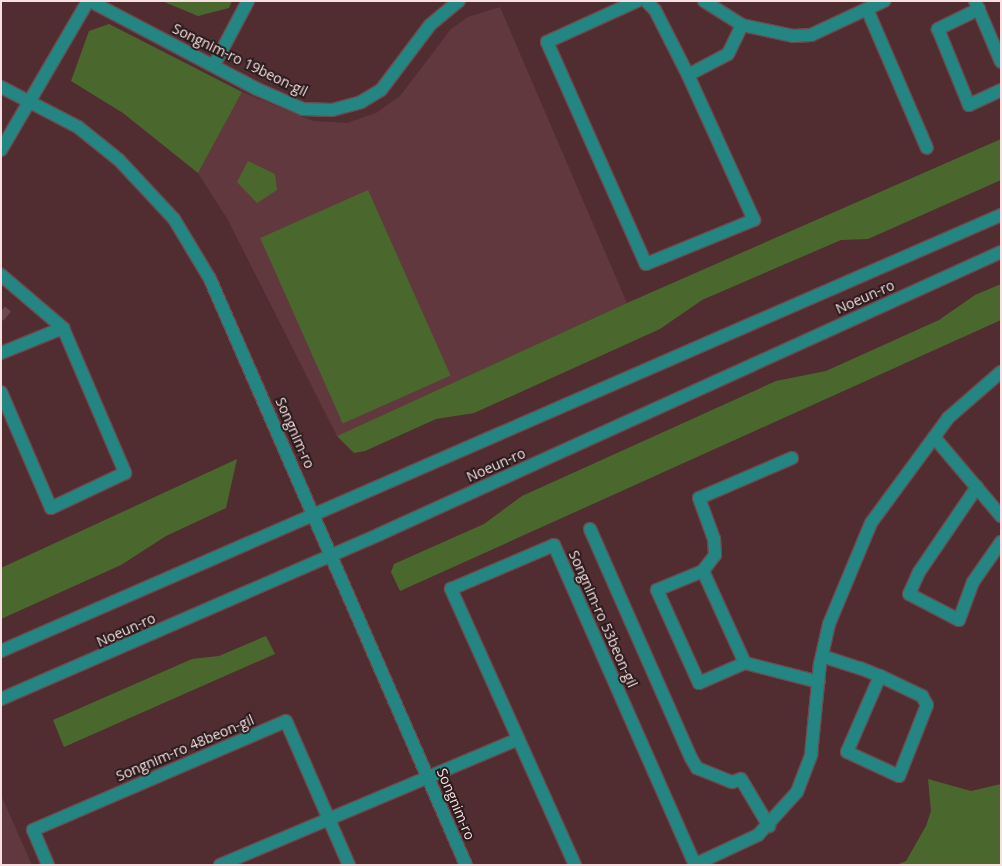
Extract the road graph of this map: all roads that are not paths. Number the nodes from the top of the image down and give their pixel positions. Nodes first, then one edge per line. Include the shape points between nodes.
1 (89, 1) edge
2 (248, 1) edge
3 (459, 1) edge
4 (637, 1) edge
5 (646, 1) edge
6 (704, 1) edge
7 (883, 1) edge
8 (977, 5) edge
9 (867, 9) junction
10 (742, 25) junction
11 (1001, 62) edge
12 (214, 65) junction
13 (688, 75) junction
14 (1, 87) edge
15 (1001, 90) edge
16 (28, 101) junction
17 (927, 148) dead end
18 (1, 150) edge
19 (1001, 215) edge
20 (1001, 252) edge
21 (1, 275) edge
22 (63, 328) junction
23 (1, 353) edge
24 (1001, 372) edge
25 (1, 392) edge
26 (934, 437) junction
27 (792, 458) dead end
28 (978, 487) junction
29 (315, 515) junction
30 (1001, 516) edge
31 (590, 529) dead end
32 (1001, 542) edge
33 (332, 555) junction
34 (703, 571) junction
35 (1, 651) edge
36 (822, 656) junction
37 (745, 663) junction
38 (880, 676) junction
39 (819, 682) junction
40 (1, 699) edge
41 (518, 739) junction
42 (428, 777) junction
43 (329, 819) junction
44 (769, 826) junction
45 (48, 865) edge
46 (220, 865) edge
47 (349, 865) edge
48 (466, 865) edge
49 (576, 865) edge
50 (695, 865) edge

1 - 12 street, Songnim-ro 19beon-gil
1 - 16 street, Songnim-ro 19beon-gil
2 - 12 street
3 - 12 street, Songnim-ro 19beon-gil via 430,25 381,90 361,102 332,110 303,109
4 - 13 street via 547,42 646,264 754,220
5 - 13 street via 655,10
6 - 10 street
7 - 9 street
8 - 11 street
8 - 15 street via 938,29 969,105
9 - 10 street via 811,35 793,36
9 - 17 street
10 - 13 street via 728,54
14 - 16 street, Songnim-ro
16 - 18 street, Songnim-ro 19beon-gil
16 - 29 street, Songnim-ro via 78,127 120,160 174,219 210,279
19 - 29 street, Noeun-ro
20 - 33 street, Noeun-ro
21 - 22 street
22 - 23 street
22 - 25 street via 125,473 51,508
24 - 26 street via 948,418
26 - 28 street
26 - 36 street via 871,523 829,624
27 - 34 street via 699,498 714,539 715,555
28 - 30 street
28 - 32 street via 919,572 909,594 959,620 973,582
29 - 33 street, Songnim-ro
29 - 35 street, Noeun-ro
31 - 44 street via 691,758 706,771 732,782 741,779
33 - 40 street, Noeun-ro
33 - 42 street, Songnim-ro
34 - 37 street
34 - 37 street via 657,590 700,683
36 - 38 street
36 - 39 street
37 - 39 street
38 - 38 street via 922,696 927,705 899,776 848,752
39 - 44 street via 811,755 797,792
41 - 42 street
41 - 49 street, Songnim-ro 53beon-gil
41 - 50 street, Songnim-ro 53beon-gil via 451,590 554,545
42 - 43 street
42 - 48 street, Songnim-ro
43 - 45 street, Songnim-ro 48beon-gil via 286,721 33,830
43 - 46 street
43 - 47 street, Songnim-ro 48beon-gil
44 - 50 street via 739,846

